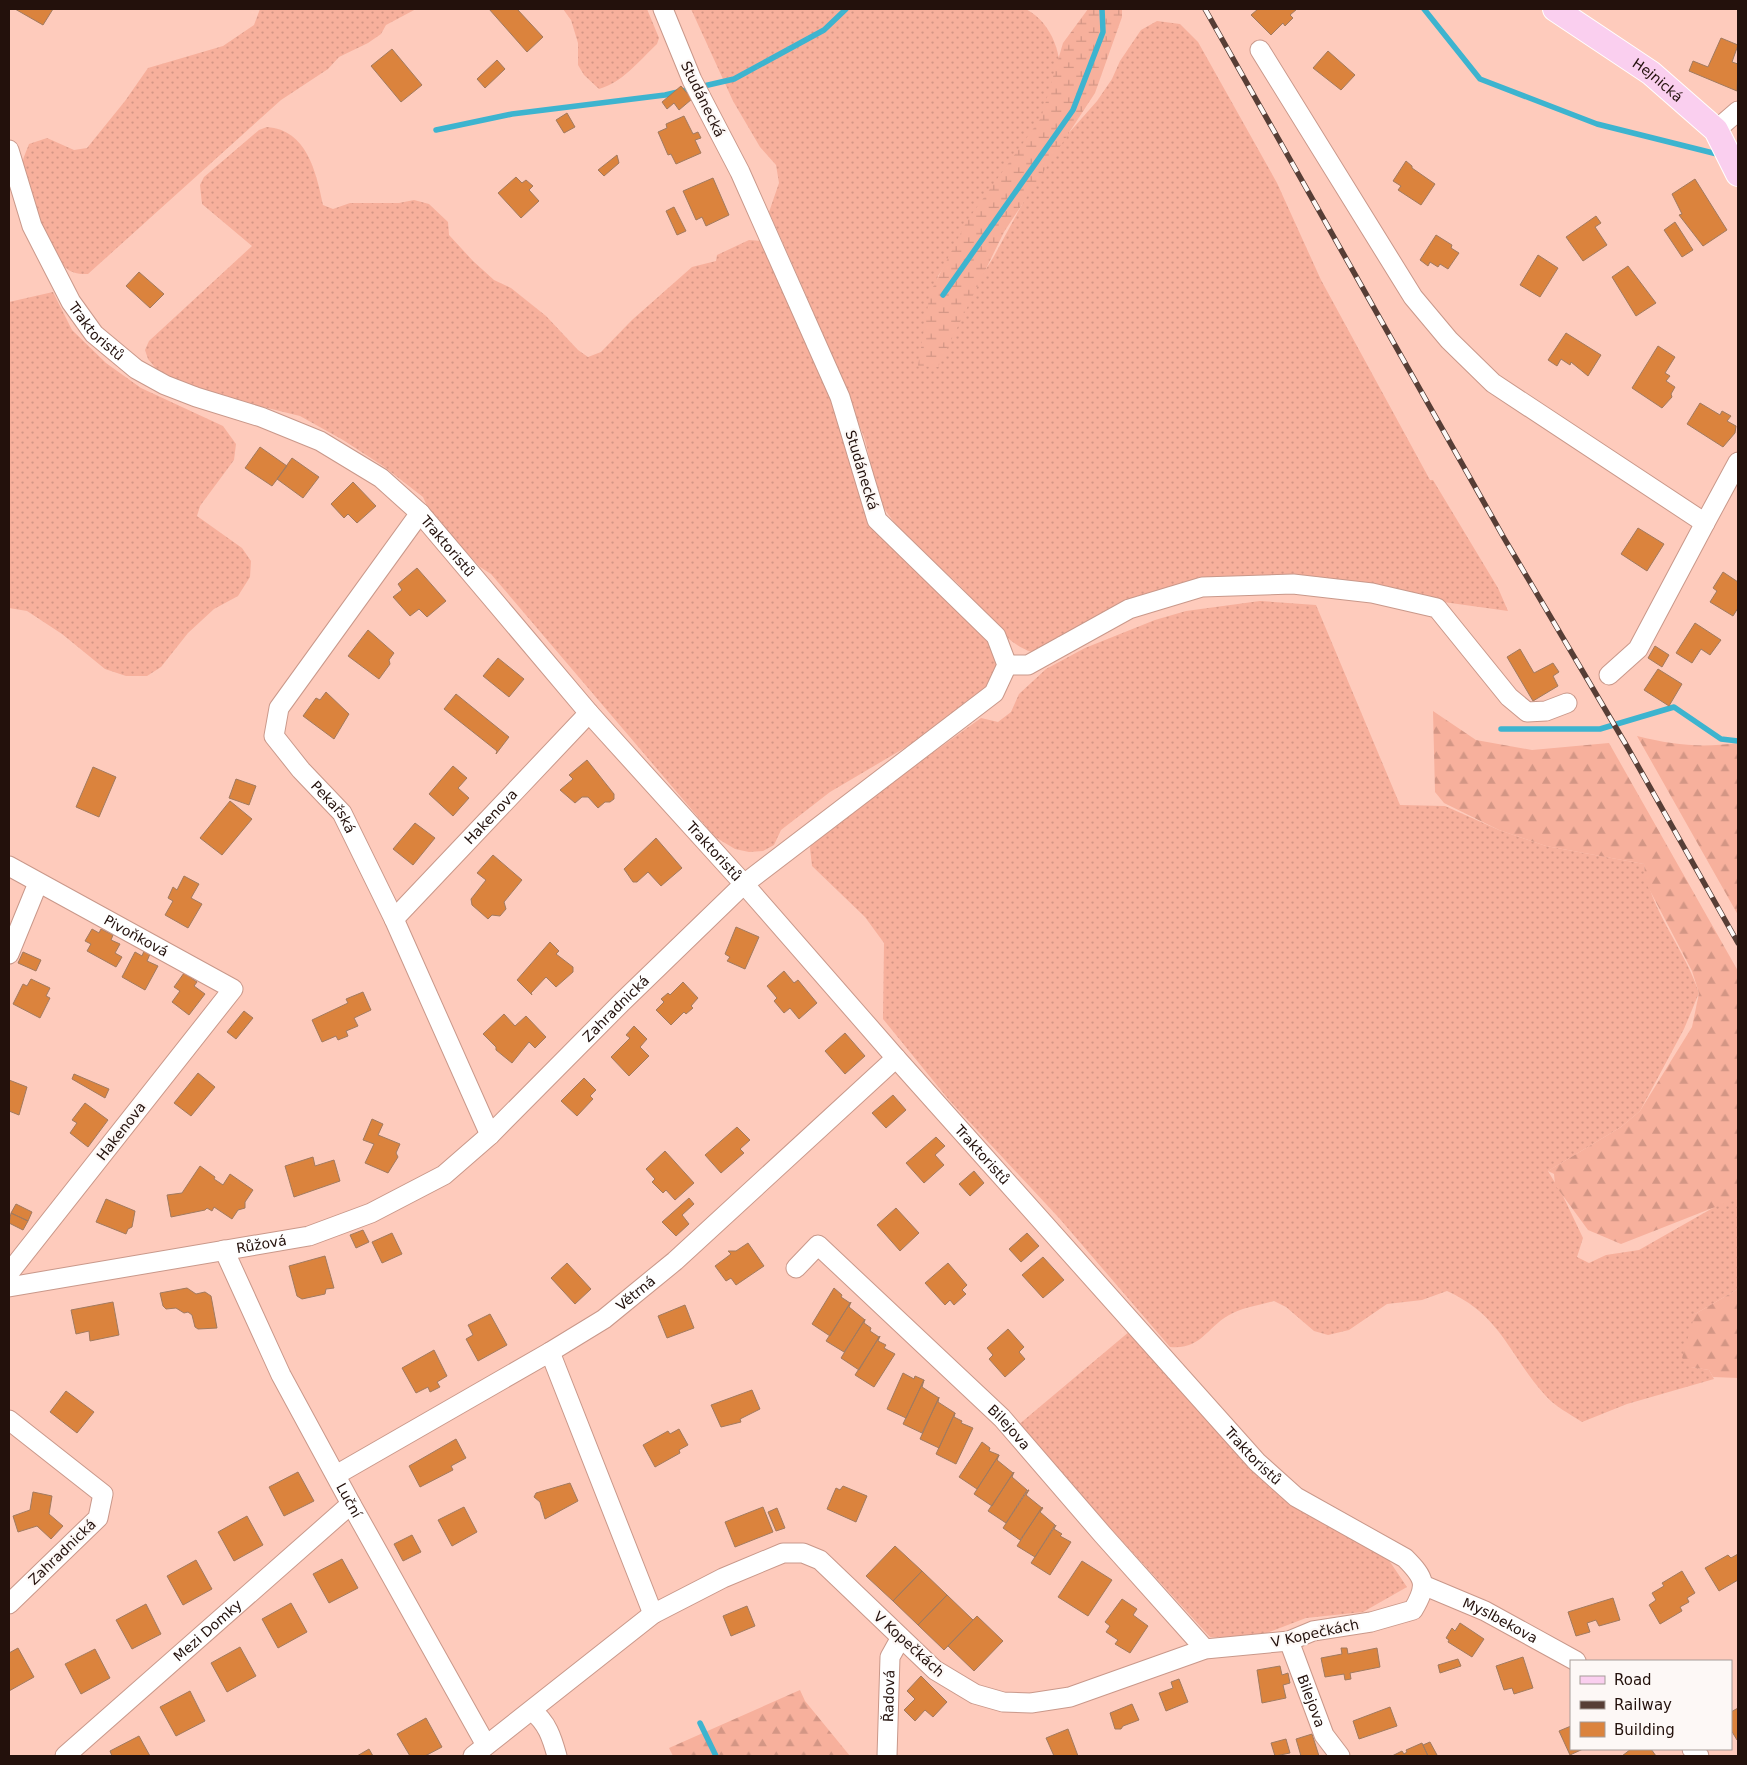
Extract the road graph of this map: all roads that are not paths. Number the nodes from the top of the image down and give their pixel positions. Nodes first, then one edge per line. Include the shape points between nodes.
1 (663, 9) edge
2 (1555, 9) edge
3 (1260, 50) dead end
4 (1738, 111) edge
5 (1716, 130) junction
6 (9, 150) edge
7 (1738, 174) edge
8 (1738, 462) edge
9 (420, 513) junction
10 (1705, 523) junction
11 (1007, 665) junction
12 (1608, 675) dead end
13 (1568, 703) dead end
14 (589, 713) junction
15 (9, 866) edge
16 (38, 883) junction
17 (744, 884) junction
18 (394, 919) junction
19 (9, 954) edge
20 (233, 989) joint
21 (896, 1058) junction
22 (490, 1135) junction
23 (224, 1250) junction
24 (796, 1268) dead end
25 (9, 1273) edge
26 (9, 1287) edge
27 (550, 1352) junction
28 (9, 1420) edge
29 (336, 1475) junction
30 (351, 1504) junction
31 (1423, 1584) junction
32 (9, 1604) edge
33 (653, 1614) junction
34 (900, 1639) junction
35 (1289, 1642) junction
36 (1205, 1649) junction
37 (1574, 1660) edge
38 (532, 1711) junction
39 (479, 1751) edge
40 (65, 1756) edge
41 (557, 1756) edge
42 (887, 1756) edge
43 (1340, 1756) edge

1 - 11 street, Studánecká via 692,80 740,172 840,397 877,520 996,636
2 - 5 main road, Hejnická via 1651,74
3 - 10 street via 1413,297 1449,340 1493,383
4 - 5 street
5 - 7 main road, Hejnická
6 - 9 street, Traktoristů via 32,226 71,302 94,334 136,369 165,385 261,417 320,441 381,478
8 - 10 street
9 - 14 street, Traktoristů
9 - 18 street, Pekařská via 279,708 274,736 342,814
10 - 12 street via 1638,649
11 - 13 street via 1028,665 1129,609 1202,587 1293,584 1372,593 1437,608 1509,698 1527,712 1546,712
11 - 17 street via 994,693
14 - 17 street, Traktoristů
14 - 18 street, Hakenova
15 - 16 street, Pivoňková
16 - 19 street
16 - 20 street, Pivoňková
17 - 21 street, Traktoristů
17 - 22 street, Zahradnická
18 - 22 street, Pekařská
20 - 25 street, Hakenova
21 - 27 street, Větrná via 675,1261 604,1319
21 - 31 street, Traktoristů via 1257,1462 1296,1496 1405,1558 1420,1573
22 - 23 street, Růžová via 444,1175 371,1213 310,1236
23 - 26 street, Růžová
23 - 29 street, Luční via 282,1375
24 - 36 street, Bilejova via 818,1245 1002,1418
27 - 29 street, Větrná
27 - 33 street
28 - 32 street, Zahradnická via 103,1494 98,1518
29 - 30 street, Luční
30 - 39 street, Luční
30 - 40 street, Mezi Domky
31 - 35 street, V Kopečkách via 1422,1595 1413,1610 1371,1622 1313,1631
31 - 37 street, Myslbekova via 1485,1611
33 - 34 street, V Kopečkách via 783,1552 803,1552 820,1560
33 - 38 street, V Kopečkách
34 - 36 street, V Kopečkách via 954,1684 1003,1702 1032,1703 1070,1697
34 - 42 street, Řadová via 890,1657
35 - 36 street, V Kopečkách
35 - 43 street, Bilejova via 1324,1735
38 - 39 street, V Kopečkách
38 - 41 street via 542,1718

